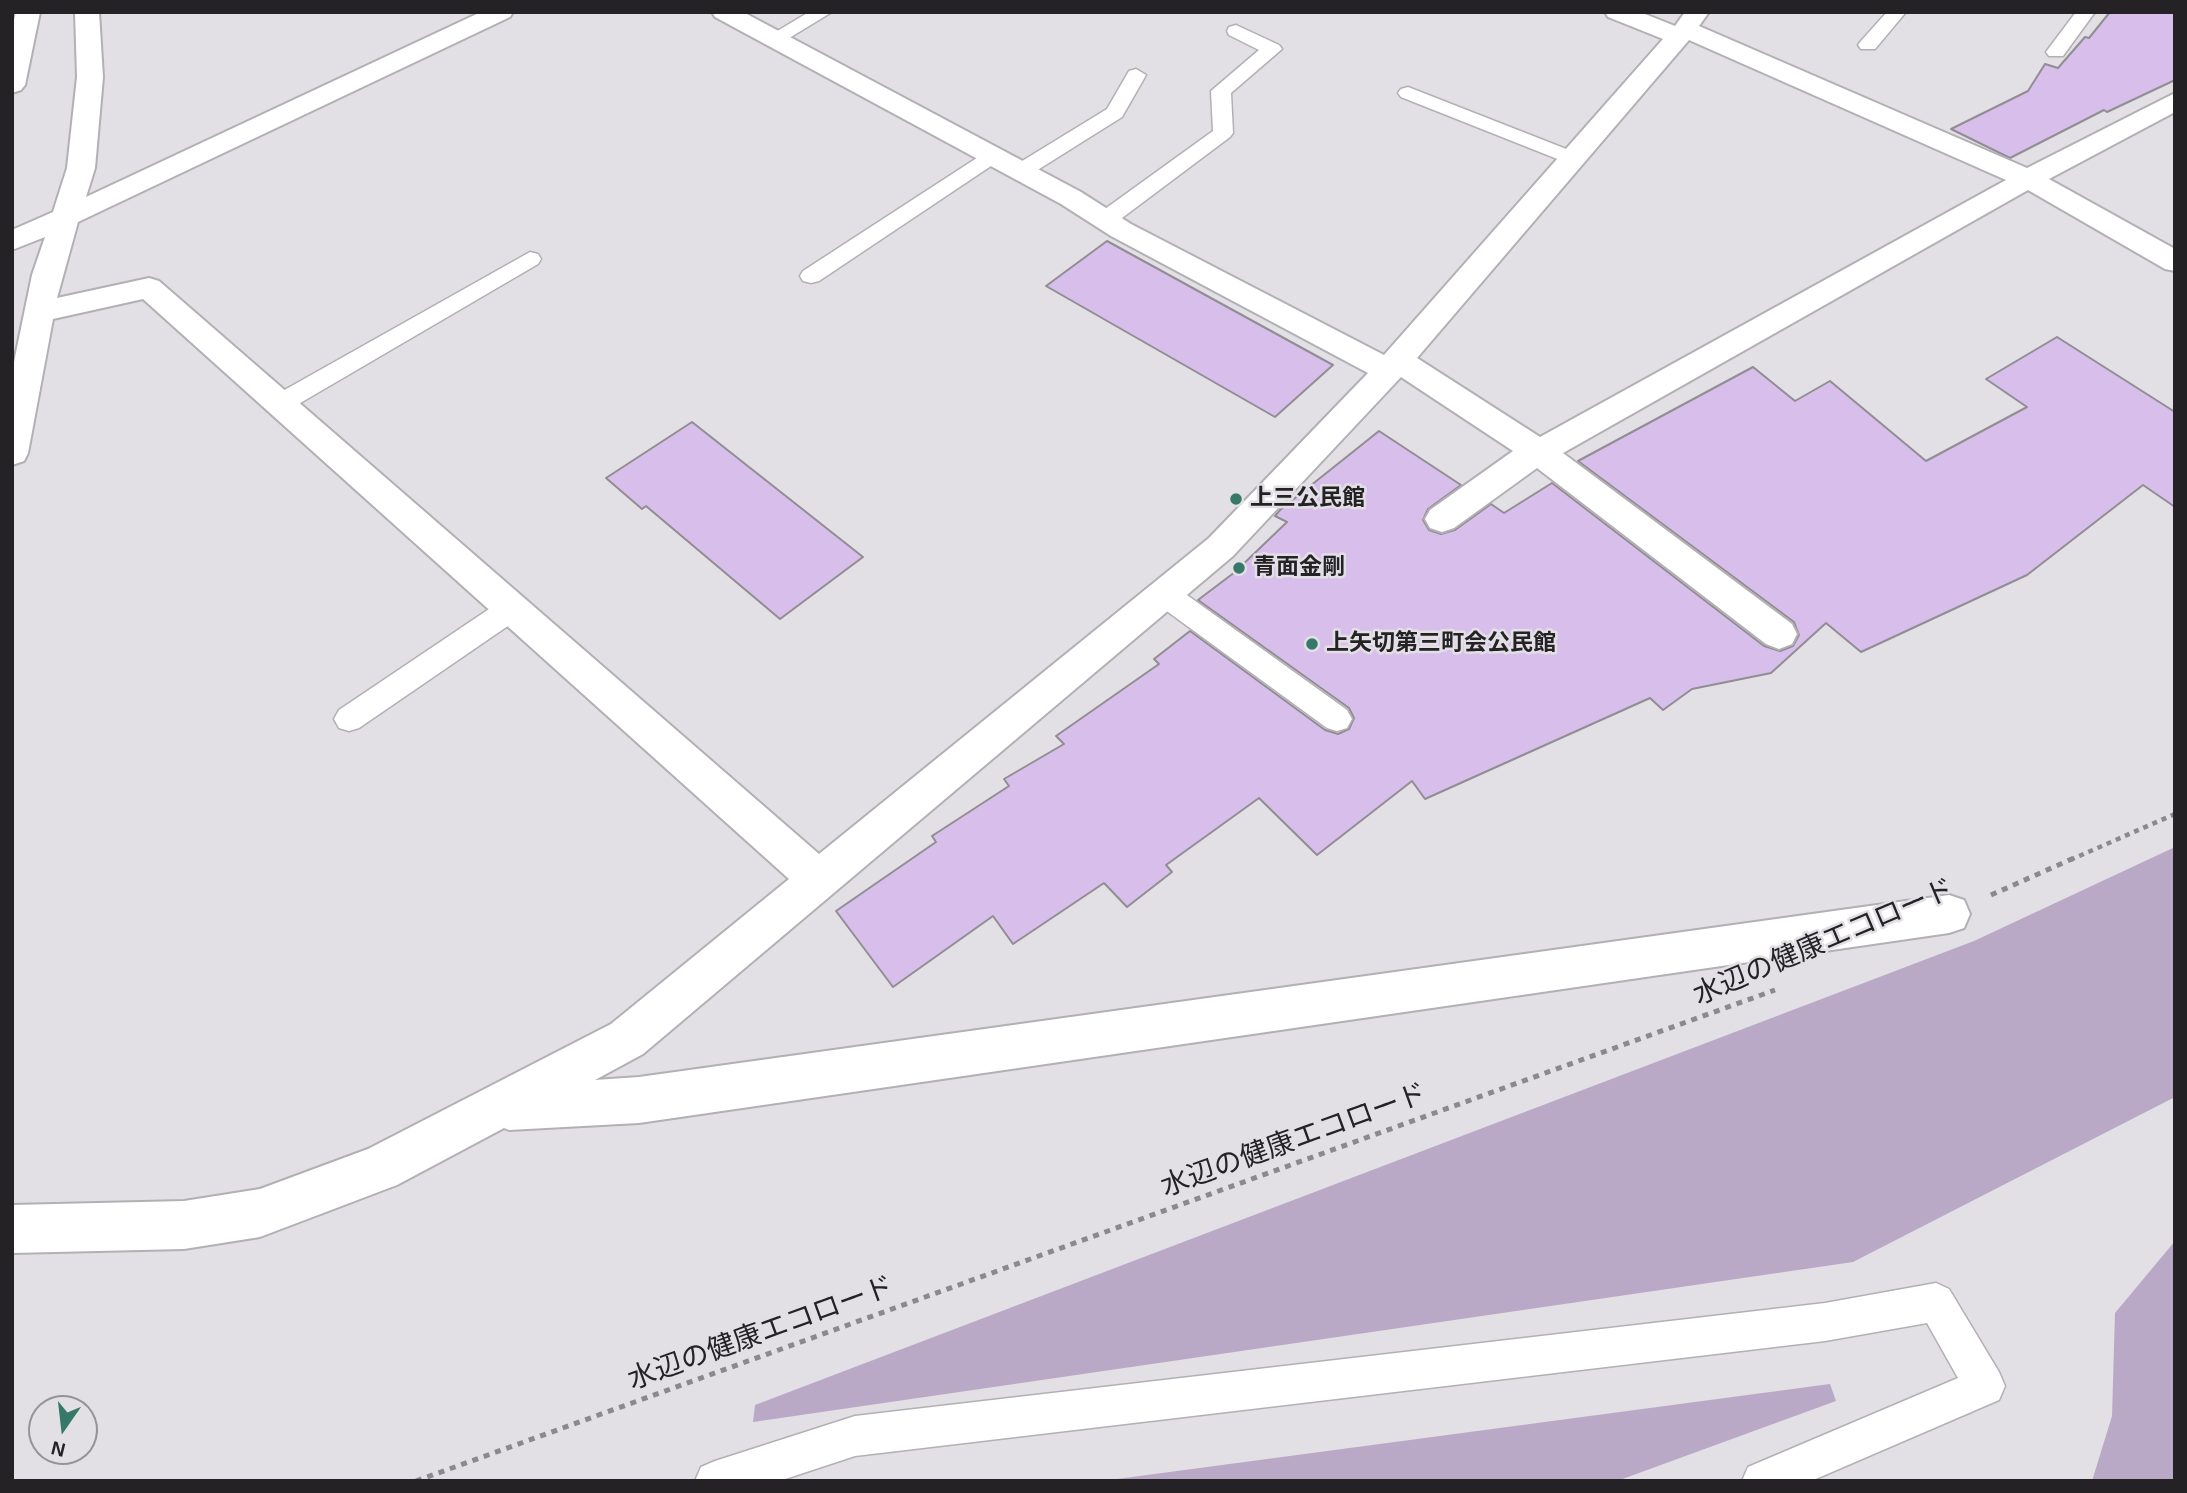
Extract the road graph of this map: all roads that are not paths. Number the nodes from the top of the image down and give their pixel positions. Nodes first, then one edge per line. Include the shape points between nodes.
1 (28, 12) edge
2 (87, 12) edge
3 (501, 12) edge
4 (724, 12) edge
5 (823, 12) edge
6 (1617, 12) edge
7 (1897, 12) edge
8 (2086, 12) edge
9 (113, 26) dead end
10 (1687, 26) edge
11 (1236, 31) dead end
12 (774, 39) junction
13 (1868, 46) dead end
14 (2056, 52) dead end
15 (1136, 75) dead end
16 (90, 77) junction
17 (12, 85) edge
18 (1408, 93) dead end
19 (2175, 101) edge
20 (993, 156) junction
21 (1572, 158) junction
22 (1021, 171) junction
23 (2028, 179) junction
24 (65, 218) junction
25 (1106, 219) junction
26 (12, 241) edge
27 (530, 259) dead end
28 (2175, 262) edge
29 (811, 276) dead end
30 (41, 312) junction
31 (1393, 366) junction
32 (281, 403) junction
33 (1539, 452) junction
34 (12, 453) edge
35 (1442, 519) dead end
36 (1163, 593) junction
37 (511, 608) junction
38 (1779, 634) dead end
39 (349, 719) dead end
40 (1337, 719) dead end
41 (818, 878) junction
42 (1949, 914) road end
43 (496, 1107) junction
44 (12, 1229) edge
45 (715, 1481) edge
46 (1762, 1481) edge

1 - 17 main road
2 - 16 main road
3 - 24 main road
4 - 12 main road
5 - 12 lane
6 - 10 main road
7 - 13 lane
8 - 14 lane
9 - 16 main road
10 - 21 main road
10 - 23 main road
11 - 25 lane via 1272,49 1221,91 1223,133
12 - 20 main road
15 - 22 lane via 1115,113
16 - 24 main road via 81,168
18 - 21 lane
19 - 23 main road
20 - 22 main road
20 - 29 lane
21 - 31 main road
22 - 25 main road
23 - 28 main road
23 - 33 main road
24 - 26 main road
24 - 30 main road
25 - 31 main road
27 - 32 lane
30 - 32 main road via 149,288
30 - 34 main road
31 - 33 main road
31 - 36 main road via 1221,547
32 - 37 main road
33 - 35 main road
33 - 38 main road
36 - 40 lane
36 - 41 main road
37 - 39 lane
37 - 41 main road
41 - 43 main road via 627,1039
42 - 43 main road via 639,1100
43 - 44 main road via 380,1168 260,1213 184,1225
45 - 46 lane via 855,1436 1811,1324 1936,1302 1985,1386

